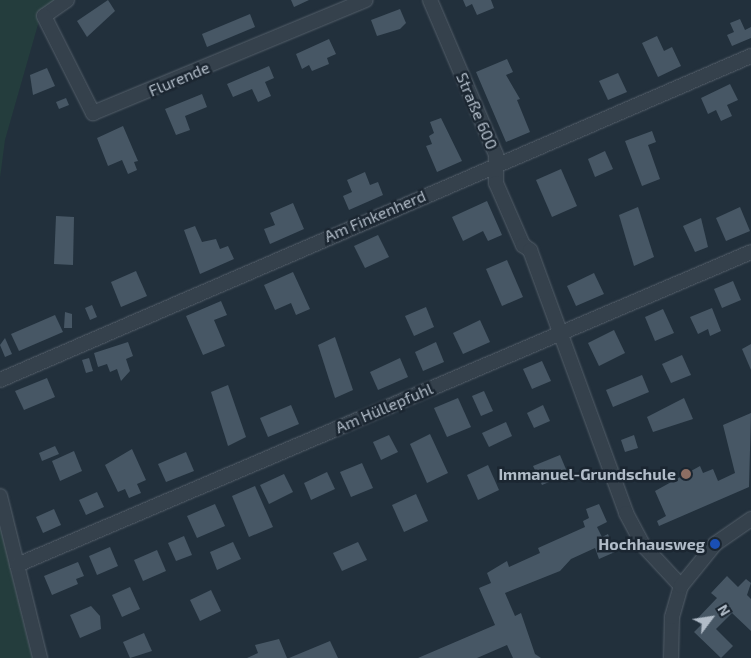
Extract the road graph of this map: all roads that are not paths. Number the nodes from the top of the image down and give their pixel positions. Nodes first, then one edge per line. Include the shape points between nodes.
1 (67, 0) edge
2 (366, 0) edge
3 (430, 0) edge
4 (751, 56) edge
5 (495, 168) junction
6 (751, 252) edge
7 (562, 332) junction
8 (0, 380) edge
9 (0, 496) edge
10 (751, 519) edge
11 (17, 564) junction
12 (680, 586) junction
13 (40, 658) edge
14 (671, 658) edge

1 - 2 street, Flurende via 44,16 93,113
3 - 5 street, Straße 600 via 496,155
4 - 5 street, Am Finkenherd
5 - 7 street, Straße 600 via 496,182 523,246 530,250
5 - 8 street, Am Finkenherd
6 - 7 street, Am Hüllepfuhl
7 - 11 street, Am Hüllepfuhl
7 - 12 street via 626,513 648,551
9 - 11 street
10 - 12 street via 715,544
11 - 13 street
12 - 14 street via 672,617

